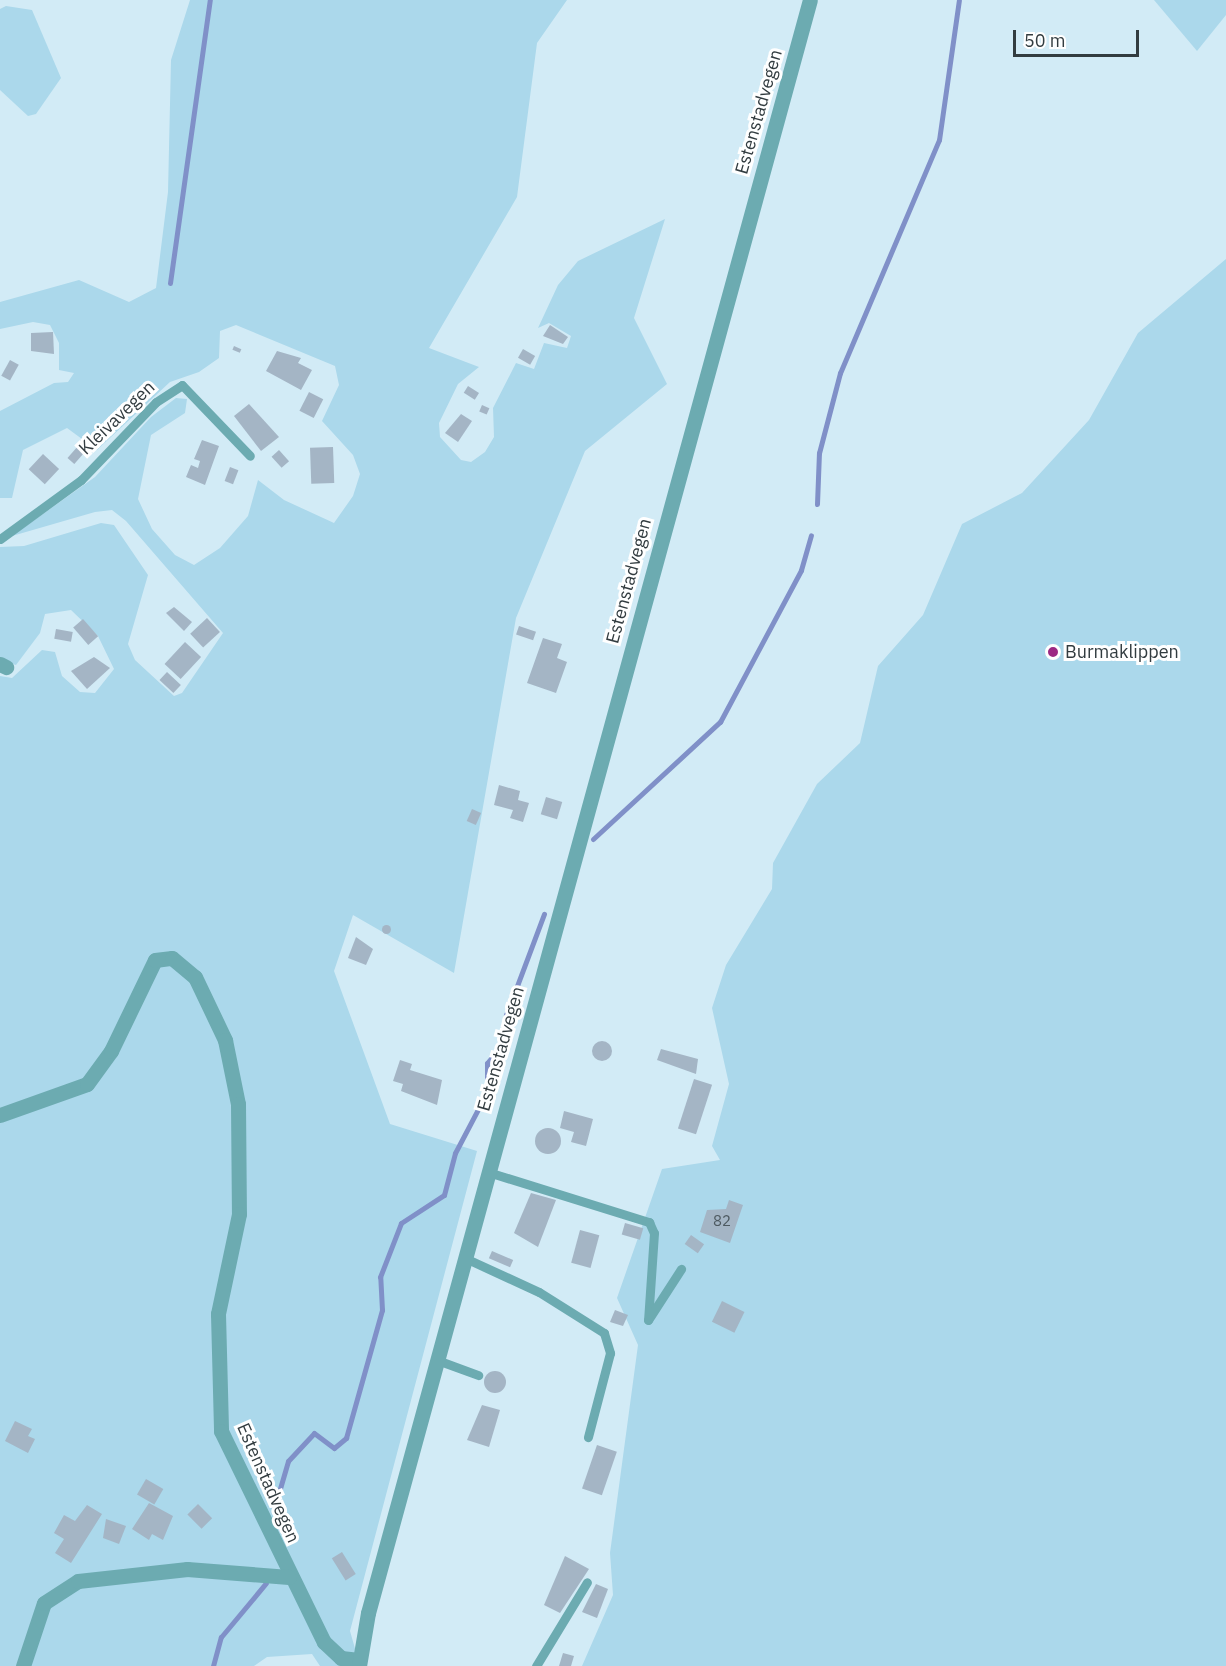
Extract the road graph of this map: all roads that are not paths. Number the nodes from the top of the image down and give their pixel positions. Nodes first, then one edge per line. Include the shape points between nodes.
1 (810, 0) edge
2 (250, 456) dead end
3 (0, 539) edge
4 (0, 1115) edge
5 (488, 1172) junction
6 (465, 1258) junction
7 (681, 1269) dead end
8 (437, 1360) junction
9 (478, 1375) dead end
10 (588, 1437) dead end
11 (289, 1577) junction
12 (587, 1582) dead end
13 (359, 1663) edge
14 (23, 1666) edge
15 (536, 1666) edge

1 - 5 street, Estenstadvegen
2 - 3 lane, Kleivavegen via 182,385 156,402 81,480
4 - 11 street, Estenstadvegen via 87,1084 111,1051 155,960 172,958 195,977 225,1040 238,1104 239,1214 219,1303 217,1411 230,1457
5 - 6 street, Estenstadvegen
5 - 7 lane via 649,1222 654,1233 648,1320
6 - 8 street, Estenstadvegen
6 - 10 lane via 539,1292 604,1332 610,1353
8 - 9 lane
8 - 13 street, Estenstadvegen
11 - 13 street, Estenstadvegen via 330,1651
11 - 14 street via 186,1569 78,1581 44,1603
12 - 15 lane

